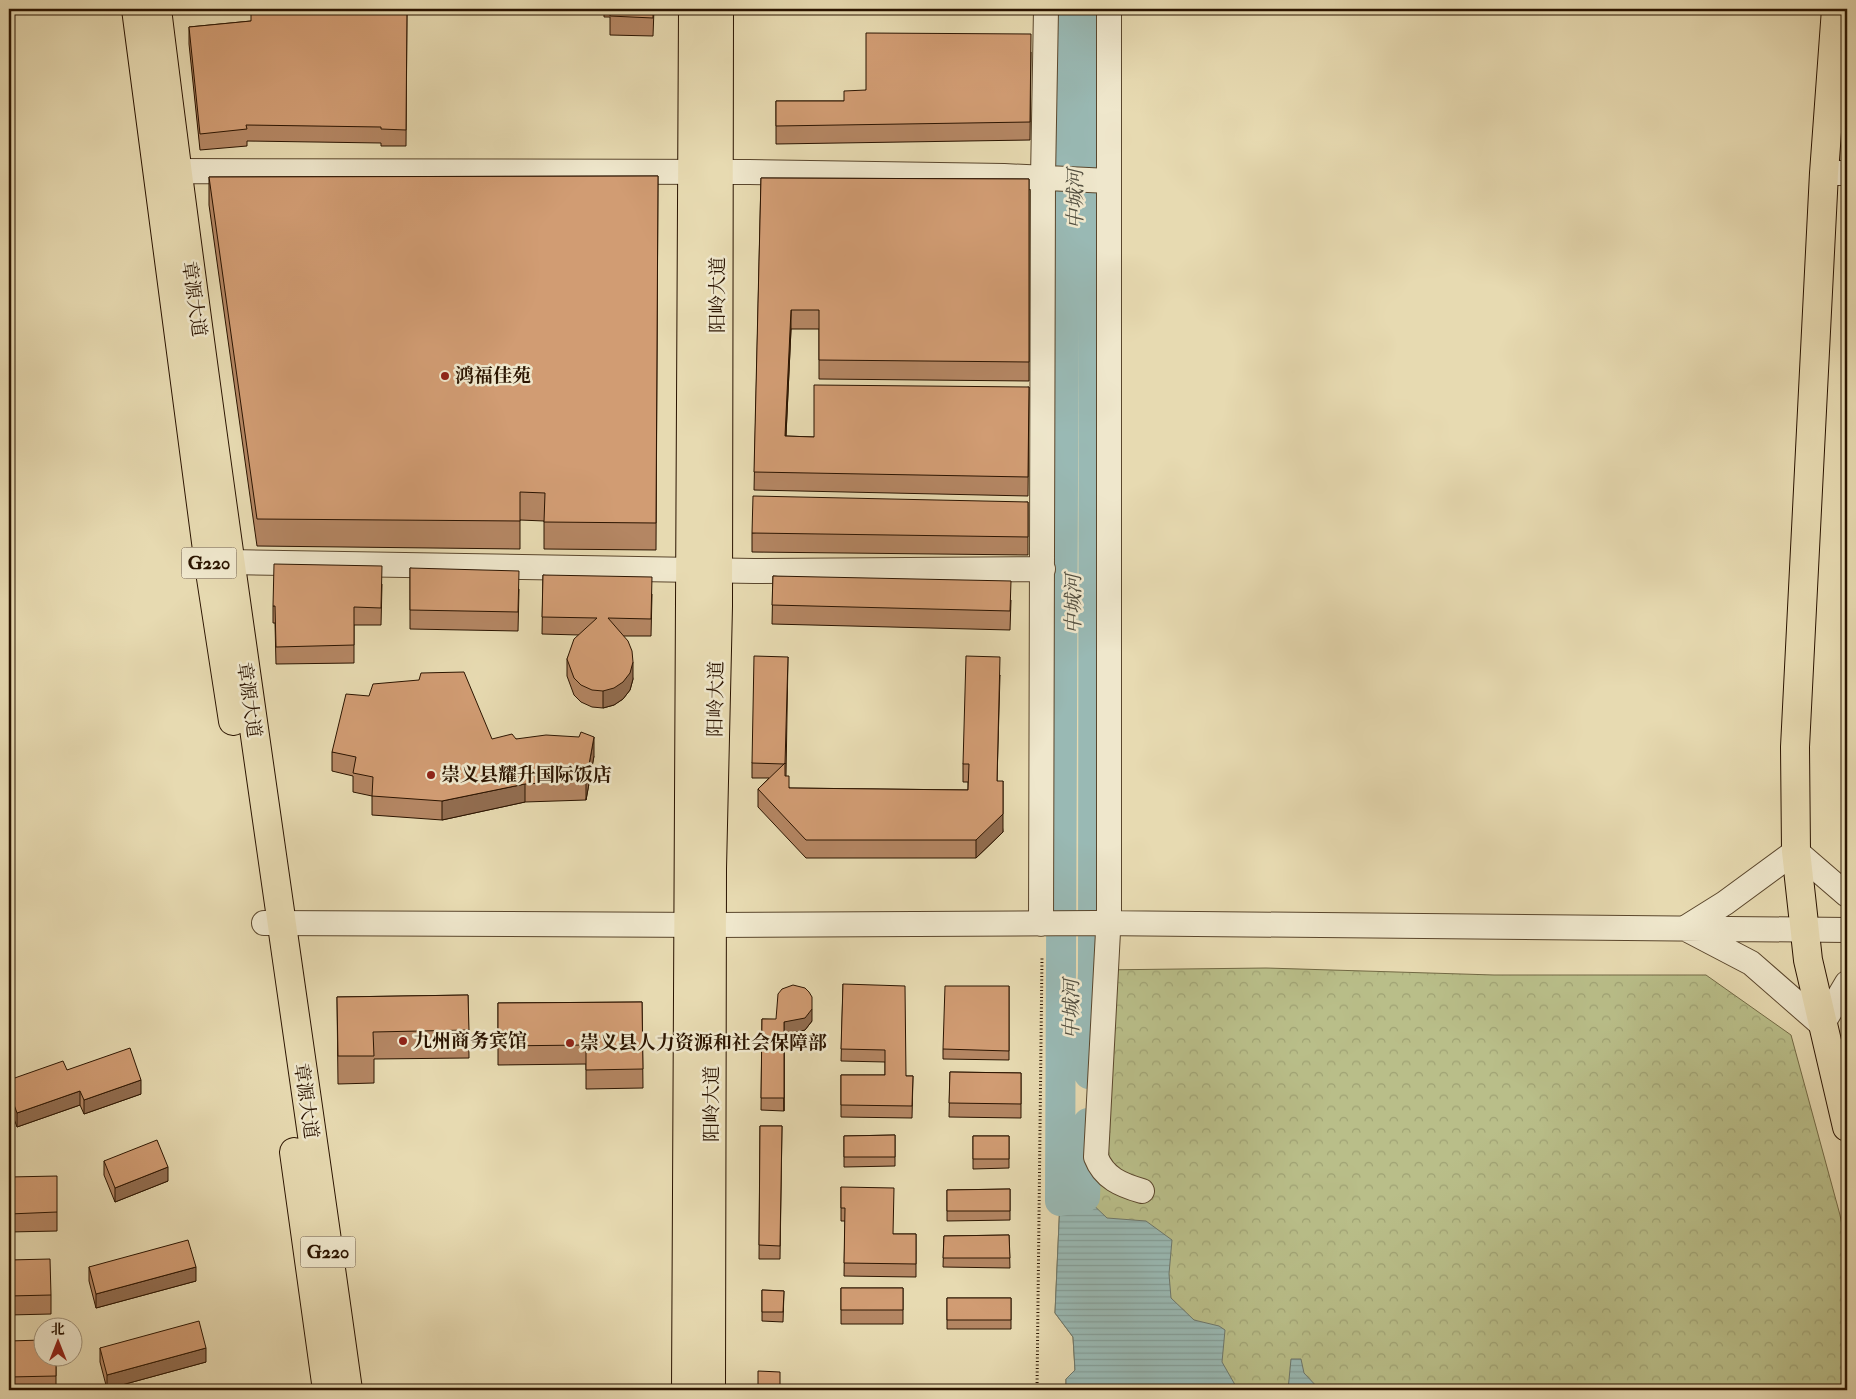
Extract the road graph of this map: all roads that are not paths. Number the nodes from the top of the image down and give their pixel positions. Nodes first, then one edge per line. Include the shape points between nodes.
1 (136, 9) edge
2 (157, 9) edge
3 (693, 9) edge
4 (719, 9) edge
5 (1046, 9) edge
6 (1109, 9) edge
7 (1836, 9) edge
8 (167, 172) junction
9 (705, 172) junction
10 (1836, 173) edge
11 (1052, 179) junction
12 (1103, 181) junction
13 (219, 564) junction
14 (1043, 569) junction
15 (689, 570) junction
16 (716, 571) junction
17 (1796, 851) junction
18 (1847, 895) edge
19 (273, 922) junction
20 (1048, 924) junction
21 (1102, 924) junction
22 (700, 925) junction
23 (1684, 928) junction
24 (1805, 930) junction
25 (1847, 930) edge
26 (1847, 983) edge
27 (1822, 1025) junction
28 (1847, 1128) edge
29 (1142, 1192) dead end
30 (326, 1390) edge
31 (348, 1390) edge
32 (686, 1390) edge
33 (711, 1390) edge

1 - 8 main road, 章源大道 / G220
2 - 8 main road, 章源大道 / G220
3 - 9 main road, 阳岭大道
4 - 9 main road, 阳岭大道
5 - 11 street
6 - 12 street
7 - 10 main road
8 - 9 street
8 - 13 main road, 章源大道 / G220
9 - 11 street
9 - 15 main road, 阳岭大道
9 - 16 main road, 阳岭大道
10 - 17 main road via 1794,747
11 - 12 street
11 - 14 street
12 - 21 street
13 - 15 street
13 - 19 main road, 章源大道 / G220
14 - 16 street
14 - 20 street
15 - 16 street
15 - 22 main road, 阳岭大道
16 - 22 main road, 阳岭大道 via 718,606
17 - 18 street
17 - 23 street via 1725,903
17 - 24 main road
19 - 22 street
19 - 30 main road, 章源大道 / G220
19 - 31 main road, 章源大道 / G220 via 308,1114
20 - 21 street
20 - 22 street
21 - 23 street
21 - 29 street via 1096,1156 1101,1170 1112,1179
22 - 32 main road, 阳岭大道
22 - 33 main road, 阳岭大道
23 - 24 street
23 - 27 street via 1751,963
24 - 25 street
24 - 27 main road
26 - 27 street
27 - 28 main road

